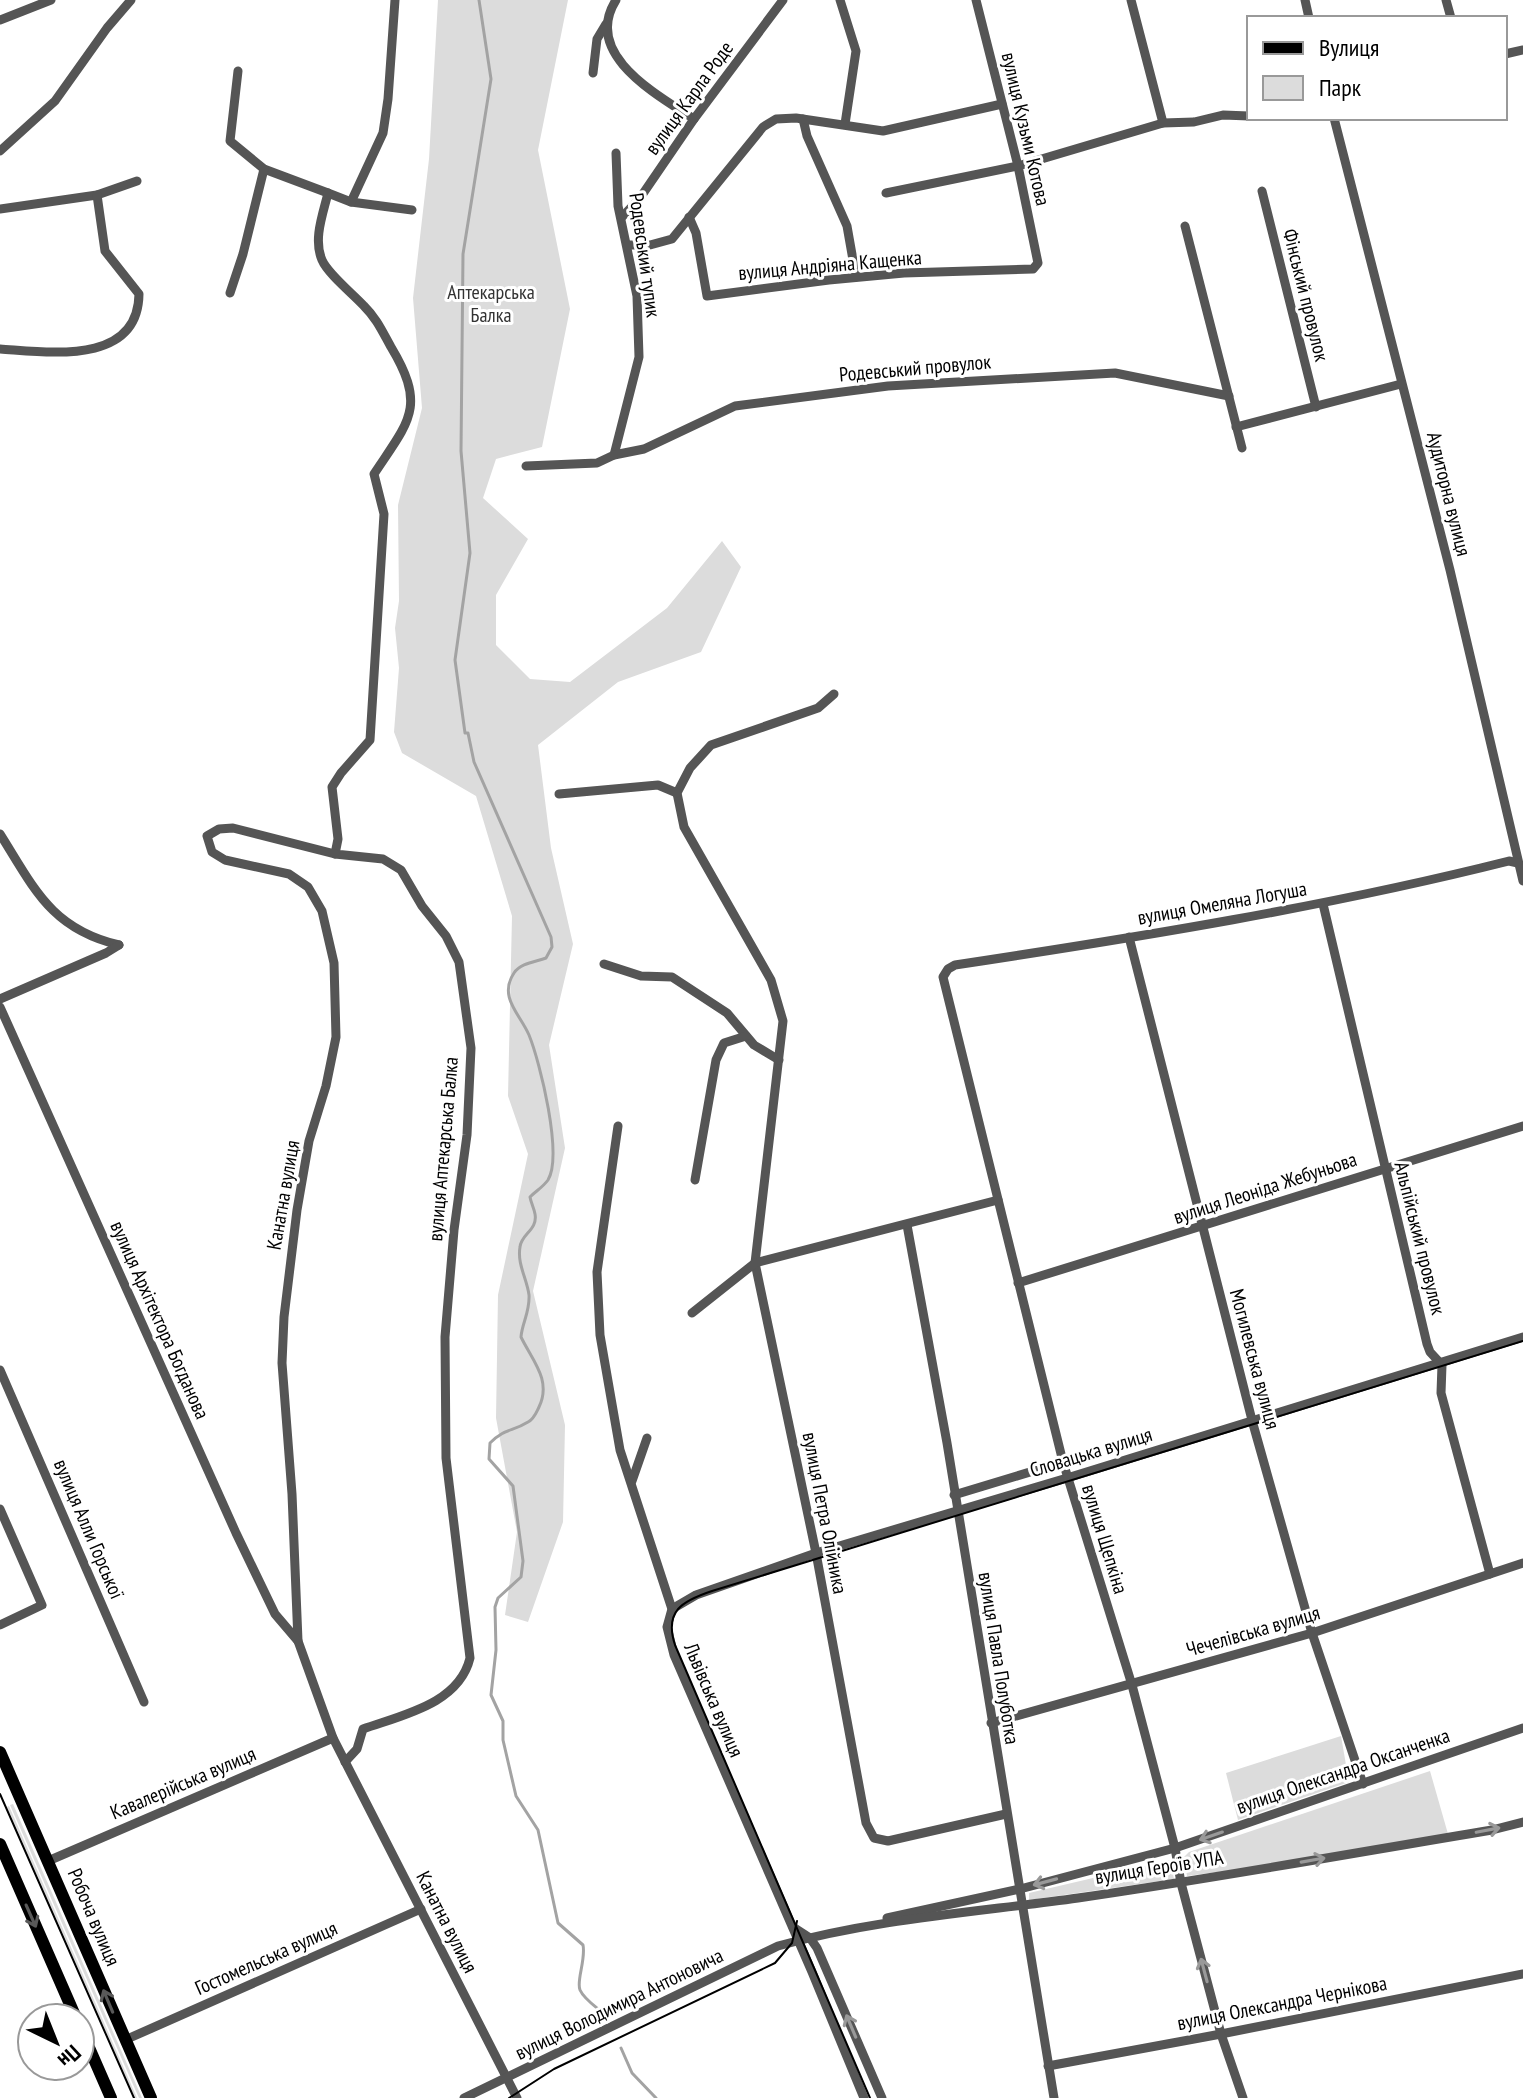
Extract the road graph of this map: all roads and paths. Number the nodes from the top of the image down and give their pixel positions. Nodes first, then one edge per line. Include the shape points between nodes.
1 (51, 0) edge
2 (131, 0) edge
3 (395, 0) edge
4 (616, 0) edge
5 (783, 0) edge
6 (840, 0) edge
7 (976, 0) edge
8 (1131, 0) edge
9 (0, 20) edge
10 (606, 24) junction
11 (238, 71) dead end
12 (593, 73) dead end
13 (1002, 104) junction
14 (1247, 116) edge
15 (694, 119) junction
16 (803, 119) junction
17 (1335, 120) edge
18 (1163, 123) junction
19 (845, 124) junction
20 (0, 151) edge
21 (616, 153) dead end
22 (1018, 166) junction
23 (264, 169) junction
24 (137, 181) dead end
25 (1262, 191) dead end
26 (328, 193) junction
27 (886, 193) dead end
28 (97, 195) junction
29 (351, 202) junction
30 (0, 209) edge
31 (412, 210) dead end
32 (622, 217) junction
33 (689, 217) junction
34 (1185, 226) dead end
35 (627, 245) junction
36 (1036, 267) joint
37 (856, 277) junction
38 (230, 293) dead end
39 (0, 349) edge
40 (1401, 384) junction
41 (1229, 396) junction
42 (1316, 407) junction
43 (1236, 427) junction
44 (1242, 448) dead end
45 (614, 455) junction
46 (526, 466) dead end
47 (834, 694) dead end
48 (677, 793) junction
49 (559, 794) dead end
50 (0, 834) edge
51 (335, 854) junction
52 (1518, 863) junction
53 (1523, 881) edge
54 (1323, 904) junction
55 (1129, 937) junction
56 (604, 964) dead end
57 (944, 987) joint
58 (0, 999) edge
59 (0, 1007) edge
60 (746, 1036) junction
61 (779, 1060) junction
62 (618, 1126) dead end
63 (1523, 1126) edge
64 (1385, 1169) junction
65 (695, 1180) dead end
66 (998, 1200) junction
67 (907, 1225) junction
68 (1202, 1227) junction
69 (755, 1263) junction
70 (1018, 1283) junction
71 (692, 1313) dead end
72 (1523, 1337) edge
73 (1441, 1363) junction
74 (0, 1370) edge
75 (1252, 1421) junction
76 (647, 1438) dead end
77 (1063, 1462) junction
78 (1067, 1478) junction
79 (632, 1481) junction
80 (954, 1495) junction
81 (0, 1509) edge
82 (957, 1512) junction
83 (816, 1553) junction
84 (1523, 1563) edge
85 (1490, 1574) junction
86 (672, 1609) junction
87 (0, 1625) edge
88 (1312, 1633) junction
89 (298, 1641) junction
90 (1132, 1685) junction
91 (144, 1702) dead end
92 (991, 1723) junction
93 (1523, 1728) edge
94 (333, 1738) junction
95 (0, 1752) edge
96 (345, 1762) junction
97 (1363, 1784) junction
98 (1006, 1814) junction
99 (1523, 1822) edge
100 (0, 1844) edge
101 (1175, 1848) junction
102 (48, 1861) junction
103 (1181, 1883) junction
104 (1020, 1889) junction
105 (1022, 1906) junction
106 (421, 1909) junction
107 (801, 1939) junction
108 (1523, 1974) edge
109 (69, 2002) edge
110 (1221, 2034) junction
111 (125, 2040) junction
112 (96, 2064) edge
113 (1048, 2066) junction
114 (509, 2078) junction
115 (111, 2098) edge
116 (151, 2098) edge
117 (464, 2098) edge
118 (517, 2098) edge
119 (864, 2098) edge
120 (882, 2098) edge
121 (1054, 2098) edge
122 (1243, 2098) edge

1 - 9 street
2 - 20 street via 55,101
3 - 29 street via 383,133
4 - 10 street
5 - 15 street, вулиця Карла Роде
6 - 19 street via 856,51
7 - 13 street, вулиця Кузьми Котова
8 - 18 street
10 - 12 street via 597,39
10 - 15 street via 620,64
11 - 23 street via 230,141
13 - 19 street via 883,131
13 - 22 street, вулиця Кузьми Котова
14 - 18 street
15 - 32 street, вулиця Карла Роде
16 - 19 street
16 - 33 street via 776,119 763,127
16 - 37 street via 847,226
17 - 40 street, Аудиторна вулиця
18 - 22 street
21 - 32 street, Родевський тупик
22 - 27 street
22 - 36 street, вулиця Кузьми Котова
23 - 26 street
23 - 38 street
24 - 28 street
25 - 42 street, Фінський провулок
26 - 29 street
26 - 51 street via 318,243 323,262 378,321 402,365 412,404 407,423 374,474 384,514 370,740 332,787
28 - 30 street
28 - 39 street via 105,251 139,294 136,318 98,348 75,354
29 - 31 street
32 - 35 street, Родевський тупик
33 - 35 street via 672,239
33 - 37 street, вулиця Андріяна Кащенка via 707,296
34 - 41 street
35 - 45 street, Родевський тупик via 637,296 639,357
36 - 37 street, вулиця Андріяна Кащенка
40 - 42 street
40 - 52 street, Аудиторна вулиця
41 - 43 street
41 - 45 street, Родевський провулок via 1115,373 888,386 735,406 644,449
42 - 43 street
43 - 44 street
45 - 46 street, Родевський провулок via 597,463
47 - 48 street via 818,708 711,745
48 - 49 street via 658,785
48 - 61 street, вулиця Петра Олійника via 684,827 771,980 783,1021
50 - 58 street via 51,910 81,933 119,945
51 - 89 street, Канатна вулиця via 233,828 207,836 212,852 225,860 289,874 308,887 322,911 334,963 336,1037 309,1141 284,1317
51 - 96 street, вулиця Аптекарська Балка via 383,859 401,870 459,962 471,1048 445,1337 446,1458 470,1658 458,1685 442,1697 363,1729 357,1749
52 - 53 street, Аудиторна вулиця
52 - 54 street, вулиця Омеляна Логуша
54 - 55 street, вулиця Омеляна Логуша
54 - 64 street, Альпійський провулок
55 - 57 street, вулиця Омеляна Логуша via 955,965 943,977
55 - 68 street, Могилевська вулиця
56 - 60 street via 641,976 672,977 727,1013
57 - 66 street, вулиця Щепкіна
59 - 89 street, вулиця Архітектора Богданова via 236,1533 275,1614
60 - 61 street
60 - 65 street via 724,1043 716,1060
61 - 69 street, вулиця Петра Олійника
62 - 79 street, Львівська вулиця via 597,1272 600,1335 620,1450
63 - 64 street, вулиця Леоніда Жебуньова
64 - 68 street, вулиця Леоніда Жебуньова
64 - 73 street, Альпійський провулок via 1427,1344
66 - 67 street
66 - 70 street, вулиця Щепкіна
67 - 69 street
67 - 80 street, вулиця Павла Полуботка
68 - 70 street, вулиця Леоніда Жебуньова
68 - 75 street, Могилевська вулиця
69 - 71 street
69 - 83 street, вулиця Петра Олійника
70 - 77 street, вулиця Щепкіна
72 - 73 street, Словацька вулиця
73 - 75 street, Словацька вулиця
73 - 85 street, Альпійський провулок via 1440,1386
74 - 91 street, вулиця Алли Горської
75 - 78 street, Словацька вулиця
75 - 88 street, Могилевська вулиця
76 - 79 street
77 - 78 street, вулиця Щепкіна
77 - 80 street, Словацька вулиця
78 - 82 street, Словацька вулиця
78 - 90 street, вулиця Щепкіна
79 - 86 street, Львівська вулиця
80 - 82 street, вулиця Павла Полуботка
81 - 87 street via 42,1605
82 - 83 street, Словацька вулиця
82 - 92 street, вулиця Павла Полуботка
83 - 86 street, Словацька вулиця via 696,1595
83 - 98 street, вулиця Петра Олійника via 866,1823 874,1838 888,1841
84 - 85 street, Чечелівська вулиця
85 - 88 street, Чечелівська вулиця
86 - 107 street, Львівська вулиця via 667,1627 674,1655
88 - 90 street, Чечелівська вулиця
88 - 97 street, Могилевська вулиця
89 - 94 street, Канатна вулиця
90 - 92 street, Чечелівська вулиця
90 - 101 street, вулиця Щепкіна
92 - 98 street, вулиця Павла Полуботка
93 - 97 street, вулиця Олександра Оксанченка
94 - 96 street, Канатна вулиця
94 - 102 street, Кавалерійська вулиця
95 - 102 main road, Робоча вулиця
96 - 106 street, Канатна вулиця
97 -> 101 street, вулиця Олександра Оксанченка
98 - 104 street, вулиця Павла Полуботка
103 -> 99 street, вулиця Героїв УПА
100 -> 109 main road
101 - 103 street, вулиця Щепкіна
101 -> 104 street, вулиця Героїв УПА
111 -> 102 main road, Робоча вулиця
103 - 105 street, вулиця Героїв УПА
110 -> 103 street, вулиця Щепкіна
104 - 105 street, вулиця Павла Полуботка
104 - 107 street, вулиця Героїв УПА
105 - 107 street, вулиця Героїв УПА
105 - 113 street, вулиця Павла Полуботка
106 - 111 street, Гостомельська вулиця
106 - 114 street, Канатна вулиця
107 - 114 street, вулиця Володимира Антоновича via 703,1981
107 - 119 street, Львівська вулиця
120 -> 107 street, Львівська вулиця via 822,1958
108 - 110 street, вулиця Олександра Чернікова
110 - 113 street, вулиця Олександра Чернікова
110 - 122 street, вулиця Щепкіна
111 - 116 main road, Робоча вулиця
112 - 115 main road
113 - 121 street, вулиця Павла Полуботка
114 - 117 street, вулиця Володимира Антоновича
114 - 118 street, Канатна вулиця

